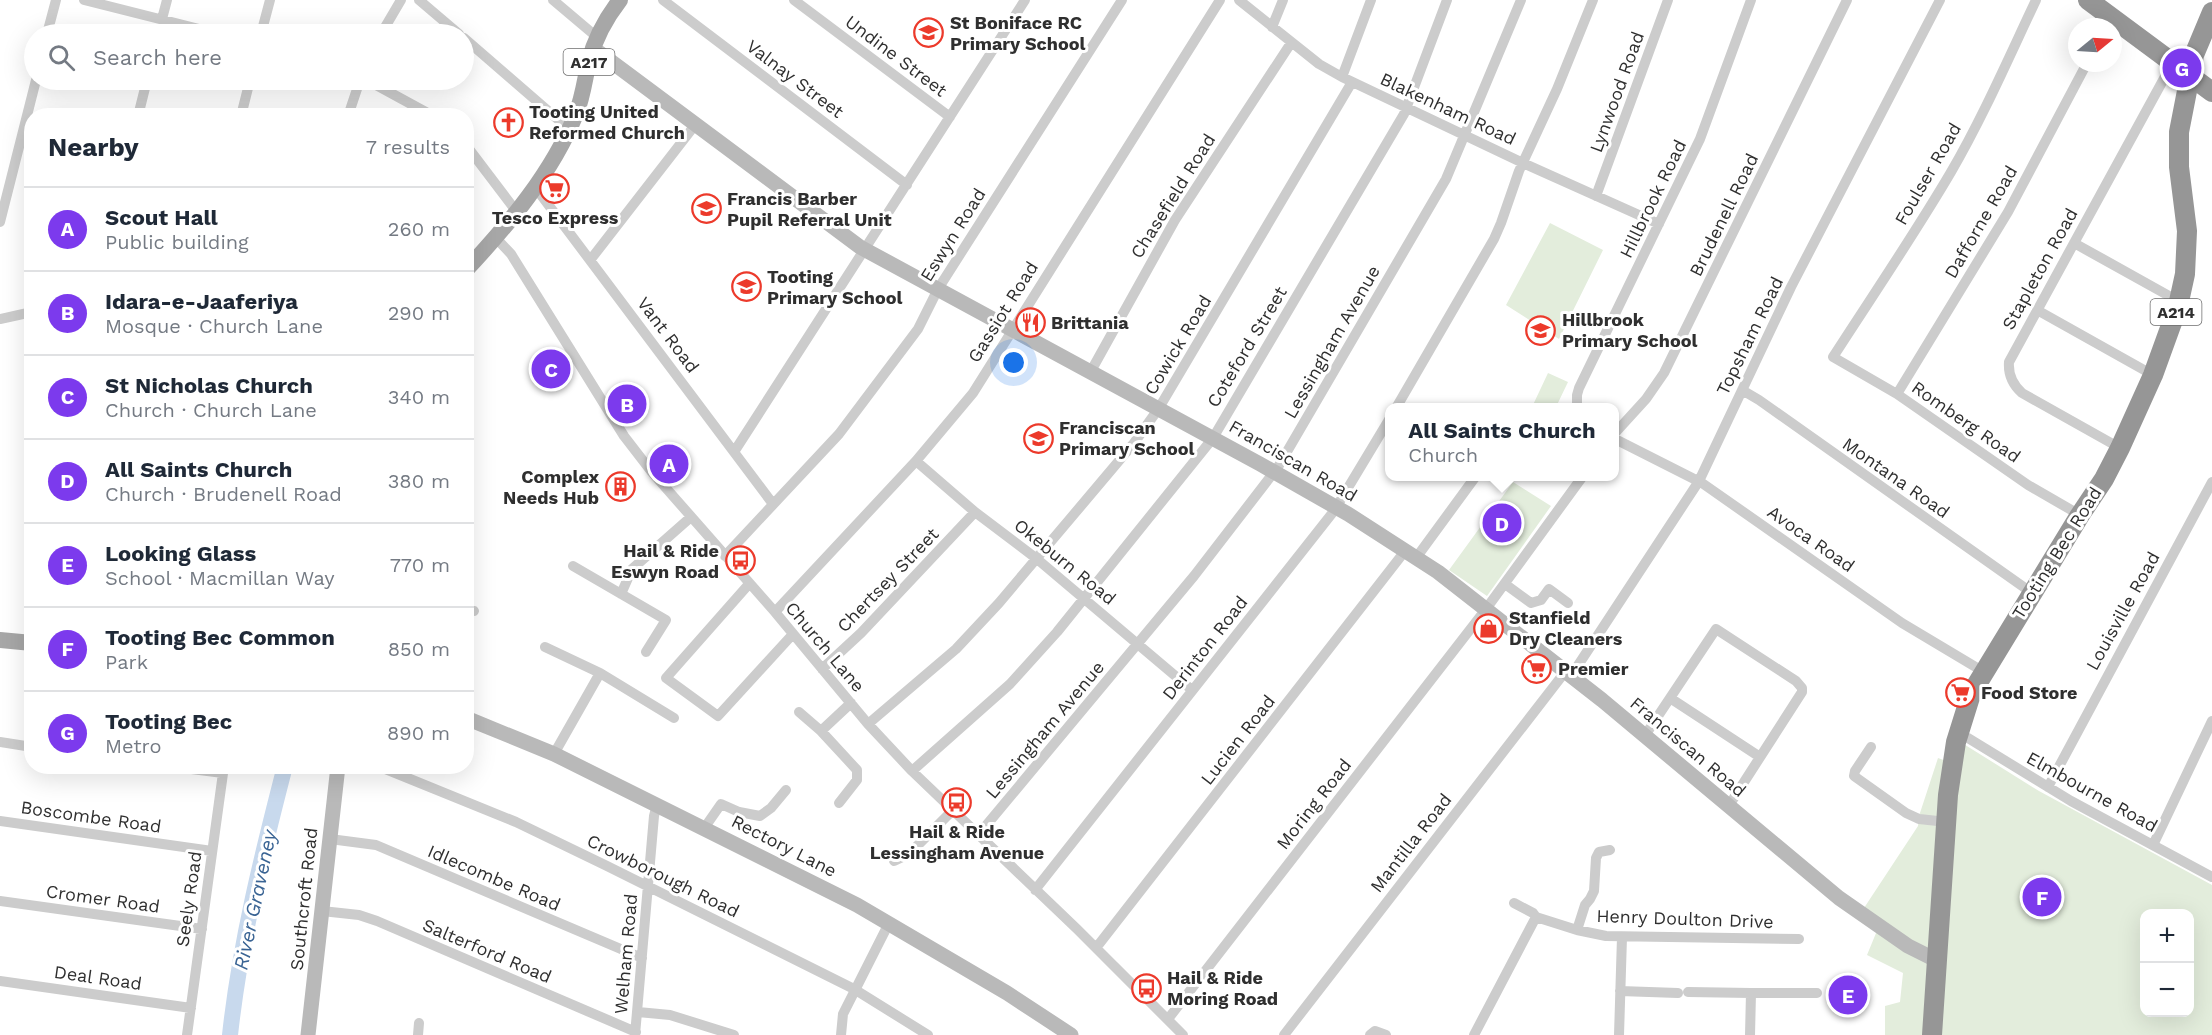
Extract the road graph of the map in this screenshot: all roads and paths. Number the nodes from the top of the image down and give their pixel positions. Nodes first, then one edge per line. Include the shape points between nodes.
1 (56, 0) edge
2 (84, 0) edge
3 (167, 0) edge
4 (270, 0) edge
5 (401, 0) edge
6 (419, 0) edge
7 (553, 0) edge
8 (620, 0) edge
9 (663, 0) edge
10 (794, 0) edge
11 (1025, 0) edge
12 (1122, 0) edge
13 (1220, 0) edge
14 (1239, 0) edge
15 (1282, 0) edge
16 (1371, 0) edge
17 (1447, 0) edge
18 (1521, 0) edge
19 (1593, 0) edge
20 (1668, 0) edge
21 (1751, 0) edge
22 (1940, 0) edge
23 (2036, 0) edge
24 (1844, 1) edge
25 (2101, 10) edge
26 (2212, 12) edge
27 (162, 20) junction
28 (50, 24) edge
29 (161, 24) edge
30 (178, 24) edge
31 (264, 24) edge
32 (387, 24) edge
33 (447, 24) edge
34 (1272, 27) junction
35 (595, 43) junction
36 (1291, 43) junction
37 (474, 47) edge
38 (2173, 62) junction
39 (2082, 72) edge
40 (2190, 76) junction
41 (1347, 80) junction
42 (33, 90) edge
43 (144, 90) edge
44 (248, 90) edge
45 (357, 90) edge
46 (385, 90) edge
47 (2212, 92) edge
48 (29, 108) edge
49 (140, 108) edge
50 (243, 108) edge
51 (351, 108) edge
52 (418, 108) edge
53 (1407, 108) junction
54 (951, 117) junction
55 (695, 125) junction
56 (24, 127) edge
57 (569, 129) junction
58 (1466, 134) junction
59 (474, 156) edge
60 (1522, 163) junction
61 (907, 185) junction
62 (535, 187) junction
63 (1596, 196) junction
64 (516, 211) junction
65 (0, 222) edge
66 (1659, 224) junction
67 (495, 237) junction
68 (2074, 243) junction
69 (865, 250) junction
70 (591, 259) junction
71 (474, 261) edge
72 (938, 289) junction
73 (2180, 302) junction
74 (2037, 310) junction
75 (24, 314) edge
76 (0, 319) edge
77 (1012, 329) junction
78 (1833, 357) joint
79 (1091, 371) junction
80 (2153, 375) junction
81 (1742, 390) junction
82 (1898, 394) junction
83 (1399, 403) edge
84 (1577, 403) edge
85 (1159, 408) junction
86 (1385, 425) edge
87 (1619, 428) edge
88 (1213, 438) junction
89 (1619, 441) edge
90 (2120, 448) junction
91 (734, 452) junction
92 (916, 461) junction
93 (1274, 472) junction
94 (1473, 481) edge
95 (1580, 481) edge
96 (1699, 481) junction
97 (2212, 482) edge
98 (773, 504) junction
99 (1336, 507) junction
100 (975, 512) junction
101 (2080, 515) junction
102 (691, 517) junction
103 (1411, 554) junction
104 (725, 556) junction
105 (1037, 559) junction
106 (573, 566) dead end
107 (749, 584) junction
108 (1505, 584) junction
109 (2032, 593) junction
110 (621, 594) junction
111 (1084, 600) junction
112 (1568, 603) dead end
113 (1490, 604) junction
114 (775, 612) junction
115 (793, 634) junction
116 (1, 637) edge
117 (24, 641) edge
118 (1138, 643) junction
119 (545, 647) dead end
120 (646, 652) dead end
121 (822, 669) junction
122 (1984, 672) junction
123 (600, 673) junction
124 (1568, 674) junction
125 (1192, 690) junction
126 (1670, 698) junction
127 (851, 703) junction
128 (799, 712) dead end
129 (674, 718) dead end
130 (474, 721) edge
131 (2212, 721) edge
132 (868, 724) junction
133 (821, 731) junction
134 (1958, 735) junction
135 (1644, 736) junction
136 (0, 742) edge
137 (24, 746) edge
138 (1871, 747) dead end
139 (554, 754) junction
140 (1760, 757) junction
141 (912, 771) junction
142 (222, 774) edge
143 (337, 774) edge
144 (398, 774) edge
145 (2048, 787) junction
146 (786, 790) dead end
147 (839, 803) dead end
148 (657, 804) junction
149 (1728, 807) junction
150 (953, 810) junction
151 (0, 821) edge
152 (1947, 822) junction
153 (705, 827) junction
154 (979, 834) junction
155 (330, 839) junction
156 (2153, 845) junction
157 (1610, 850) dead end
158 (212, 851) junction
159 (894, 861) dead end
160 (2212, 877) edge
161 (648, 886) junction
162 (1035, 890) junction
163 (0, 901) edge
164 (1514, 903) dead end
165 (322, 911) junction
166 (1536, 917) junction
167 (889, 923) junction
168 (202, 929) junction
169 (1577, 930) junction
170 (1622, 937) junction
171 (1799, 939) dead end
172 (1096, 948) junction
173 (642, 958) junction
174 (1937, 958) junction
175 (0, 981) edge
176 (855, 989) junction
177 (1620, 991) junction
178 (1751, 993) junction
179 (1817, 993) dead end
180 (191, 1008) junction
181 (638, 1012) junction
182 (1168, 1018) junction
183 (419, 1023) dead end
184 (636, 1033) edge
185 (187, 1035) edge
186 (308, 1035) edge
187 (418, 1035) edge
188 (734, 1035) edge
189 (841, 1035) edge
190 (928, 1035) edge
191 (1071, 1035) edge
192 (1183, 1035) edge
193 (1284, 1035) edge
194 (1370, 1035) edge
195 (1386, 1035) edge
196 (1474, 1035) edge
197 (1619, 1035) edge
198 (1750, 1035) edge
199 (1932, 1035) edge

1 - 28 street
2 - 27 street
3 - 27 street
4 - 31 street
5 - 32 street
6 - 33 street
7 - 35 street
8 - 35 main road, A217
9 - 61 street, Valnay Street
10 - 54 street, Undine Street
11 - 54 street
12 - 72 street, Eswyn Road
13 - 77 street, Gassiot Road
14 - 34 street, Blakenham Road
15 - 34 street
16 - 41 street, Cowick Road
17 - 53 street, Coteford Street
18 - 58 street, Lessingham Avenue
19 - 60 street
20 - 63 street, Lynwood Road
21 - 66 street, Hillbrook Road via 1700,139
22 - 81 street, Topsham Road
23 - 78 street, Foulser Road via 1952,170
24 - 87 street, Brudenell Road via 1664,373
25 - 38 highway
26 - 40 highway, A214 via 2197,46
27 - 29 street
27 - 30 street
34 - 36 street, Blakenham Road
35 - 55 street, Franciscan Road
35 - 57 main road, A217
36 - 41 street, Blakenham Road
36 - 79 street, Chasefield Road via 1175,220
37 - 57 street
38 - 40 highway
38 - 68 street, Stapleton Road
39 - 82 street, Dafforne Road via 2008,212
40 - 47 highway
40 - 73 highway, Tooting Bec Road / A214 via 2179,132 2187,231
41 - 53 street, Blakenham Road
41 - 85 street, Cowick Road
42 - 48 street
43 - 49 street
44 - 50 street
45 - 51 street
46 - 52 street
53 - 58 street, Blakenham Road
53 - 88 street, Coteford Street
54 - 61 street
55 - 69 street, Franciscan Road
55 - 70 street
56 - 65 street
57 - 62 main road, A217
58 - 60 street, Blakenham Road
58 - 93 street, Lessingham Avenue via 1440,191
59 - 64 street
60 - 63 street, Blakenham Road
60 - 83 street via 1494,239
61 - 69 street
62 - 64 main road, A217
62 - 70 street, Vant Road
63 - 66 street, Blakenham Road
64 - 67 main road, A217
66 - 84 street, Hillbrook Road via 1579,388
67 - 71 main road, A217
67 - 102 street, Church Lane via 511,254 624,436
68 - 73 street
68 - 74 street, Stapleton Road
69 - 72 street, Franciscan Road
69 - 91 street
70 - 91 street, Vant Road
72 - 77 street, Franciscan Road
72 - 98 street, Eswyn Road via 918,329 839,434
73 - 80 highway, Tooting Bec Road / A214
74 - 80 street
74 - 90 street, Stapleton Road via 2010,357 2014,385 2029,398
75 - 76 street
77 - 79 street, Franciscan Road
77 - 92 street, Gassiot Road via 973,393
78 - 82 street, Romberg Road
79 - 85 street, Franciscan Road
80 - 90 highway, Tooting Bec Road / A214
81 - 96 street, Topsham Road
81 - 109 street, Montana Road
82 - 101 street, Romberg Road via 2028,485
85 - 88 street, Franciscan Road
85 - 105 street, Cowick Road
86 - 99 street, Derinton Road
88 - 93 street, Franciscan Road
88 - 111 street, Coteford Street
89 - 96 street, Avoca Road
90 - 101 highway, Tooting Bec Road / A214
91 - 98 street, Vant Road
92 - 100 street, Okeburn Road
92 - 114 street, Gassiot Road
93 - 99 street, Franciscan Road
93 - 118 street, Lessingham Avenue
94 - 103 street, Lucien Road
95 - 108 street
96 - 122 street, Avoca Road via 1902,623
96 - 124 street, Topsham Road
97 - 145 street, Louisville Road
98 - 104 street, Eswyn Road
99 - 103 street, Franciscan Road
99 - 125 street, Derinton Road
100 - 105 street, Okeburn Road
100 - 121 street, Chertsey Street
101 - 109 highway, Tooting Bec Road / A214
102 - 104 street, Church Lane
102 - 110 street via 632,569
103 - 113 street, Franciscan Road
103 - 172 street, Lucien Road
104 - 107 street, Church Lane
105 - 111 street, Okeburn Road
105 - 132 street, Cowick Road via 956,649
106 - 110 street
107 - 114 street, Church Lane
107 - 115 street via 666,678 718,716
108 - 112 street via 1531,603 1541,600 1549,589
108 - 113 street
109 - 122 highway, Tooting Bec Road / A214
110 - 120 street via 666,620
111 - 118 street, Okeburn Road
111 - 141 street, Coteford Street via 1010,684
113 - 124 street, Franciscan Road
113 - 182 street, Moring Road
114 - 115 street, Church Lane
115 - 121 street, Church Lane
116 - 117 main road
118 - 125 street, Okeburn Road
118 - 154 street, Lessingham Avenue
119 - 123 street
121 - 127 street, Church Lane
122 - 134 highway, Tooting Bec Road / A214 via 1971,694
123 - 129 street
123 - 139 street
124 - 135 street, Franciscan Road
124 - 193 street, Mantilla Road
125 - 162 street, Derinton Road
126 - 135 street
126 - 140 street
126 - 140 street via 1716,629 1796,681 1802,692
127 - 132 street, Church Lane
127 - 133 street
128 - 133 street
130 - 139 street, Rectory Lane
131 - 156 street
132 - 141 street, Church Lane
133 - 147 street via 857,770 857,780
134 - 145 street, Elmbourne Road
134 - 152 highway, Tooting Bec Road / A214
135 - 149 street, Franciscan Road
136 - 137 street
138 - 152 street via 1854,776 1906,813 1919,819
139 - 148 street, Rectory Lane
140 - 149 street
141 - 150 street, Church Lane
142 - 158 street, Seely Road
143 - 155 street, Southcroft Road
144 - 161 street, Crowborough Road via 516,822
145 - 156 street, Elmbourne Road
146 - 153 street via 760,816 721,804
148 - 153 street, Rectory Lane
148 - 161 street, Welham Road
149 - 174 street, Franciscan Road via 1865,918 1920,953
150 - 154 street, Church Lane
150 - 159 street via 909,855
151 - 158 street, Boscombe Road
152 - 174 highway, Tooting Bec Road / A214
153 - 167 street, Rectory Lane
154 - 162 street, Church Lane
155 - 165 street, Southcroft Road
155 - 173 street, Idlecombe Road via 376,845
156 - 160 street, Elmbourne Road
157 - 169 street via 1599,852 1596,858 1594,891
158 - 168 street, Seely Road
161 - 173 street, Welham Road
161 - 176 street, Crowborough Road
162 - 172 street, Church Lane
163 - 168 street, Cromer Road
164 - 166 street, Henry Doulton Drive
165 - 184 street, Salterford Road via 377,921
165 - 186 street, Southcroft Road
166 - 169 street, Henry Doulton Drive
166 - 196 street
167 - 176 street
167 - 191 street, Rectory Lane
168 - 180 street, Seely Road
169 - 170 street, Henry Doulton Drive
170 - 171 street, Henry Doulton Drive
170 - 177 street
172 - 182 street, Church Lane
173 - 181 street, Welham Road
174 - 199 highway, Tooting Bec Road / A214
175 - 180 street, Deal Road
176 - 189 street via 841,1020
176 - 190 street, Crowborough Road
177 - 178 street
177 - 197 street
178 - 179 street
178 - 198 street
180 - 185 street, Seely Road
181 - 184 street, Welham Road
181 - 188 street via 670,1015
182 - 192 street, Church Lane
183 - 187 street
194 - 195 street via 1377,1031

